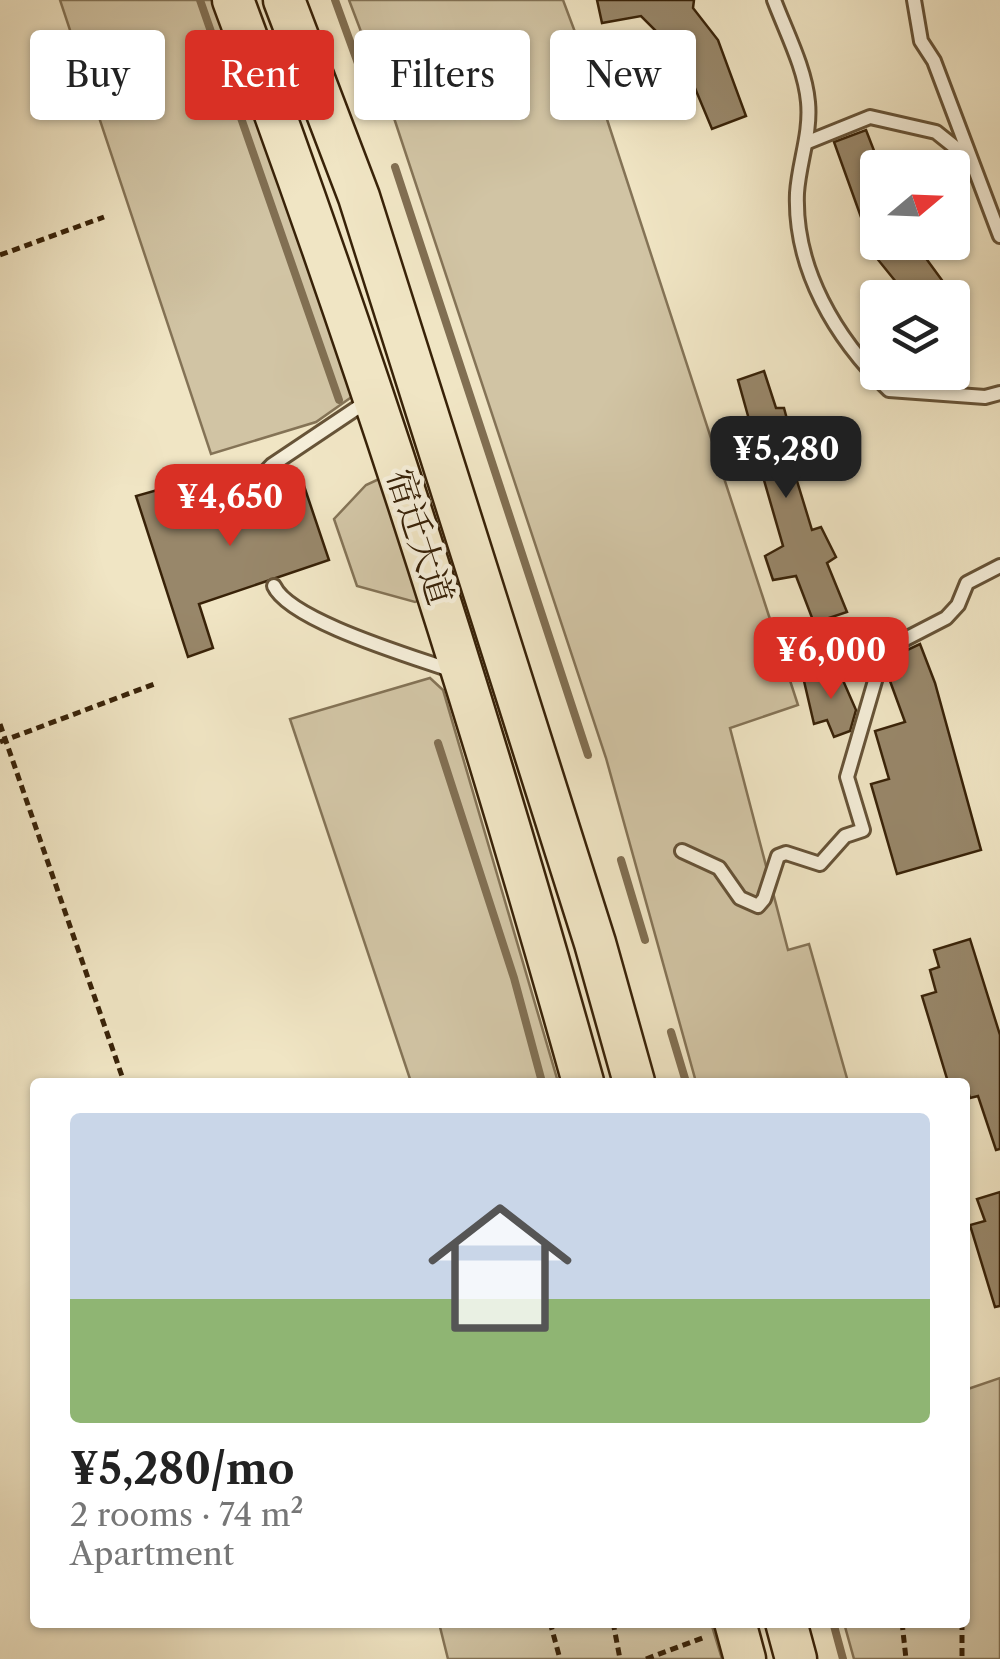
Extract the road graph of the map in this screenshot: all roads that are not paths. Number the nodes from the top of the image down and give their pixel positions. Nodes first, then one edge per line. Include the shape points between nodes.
1 (233, 0) edge
2 (284, 0) edge
3 (774, 0) edge
4 (914, 0) edge
5 (808, 142) junction
6 (959, 150) edge
7 (966, 150) edge
8 (970, 161) edge
9 (1000, 236) edge
10 (1000, 393) edge
11 (375, 396) junction
12 (244, 494) dead end
13 (1000, 566) edge
14 (274, 586) dead end
15 (463, 675) junction
16 (682, 852) dead end
17 (582, 1078) edge
18 (633, 1078) edge
19 (788, 1628) edge
20 (796, 1659) edge

1 - 11 main road, 宿迁大道
2 - 18 main road, 宿迁大道 via 365,216
3 - 5 lane via 808,99
4 - 7 lane via 921,41
5 - 6 lane via 870,117 936,132
5 - 10 lane via 797,219 812,278 838,333 888,390 985,398
8 - 9 lane
11 - 12 lane via 272,465
11 - 15 main road, 宿迁大道
13 - 16 lane via 967,582 946,618 884,650 847,777 863,830 845,836 820,864 778,856 758,906 740,898 719,868
14 - 15 lane via 291,606 321,621
15 - 17 main road, 宿迁大道
19 - 20 main road

